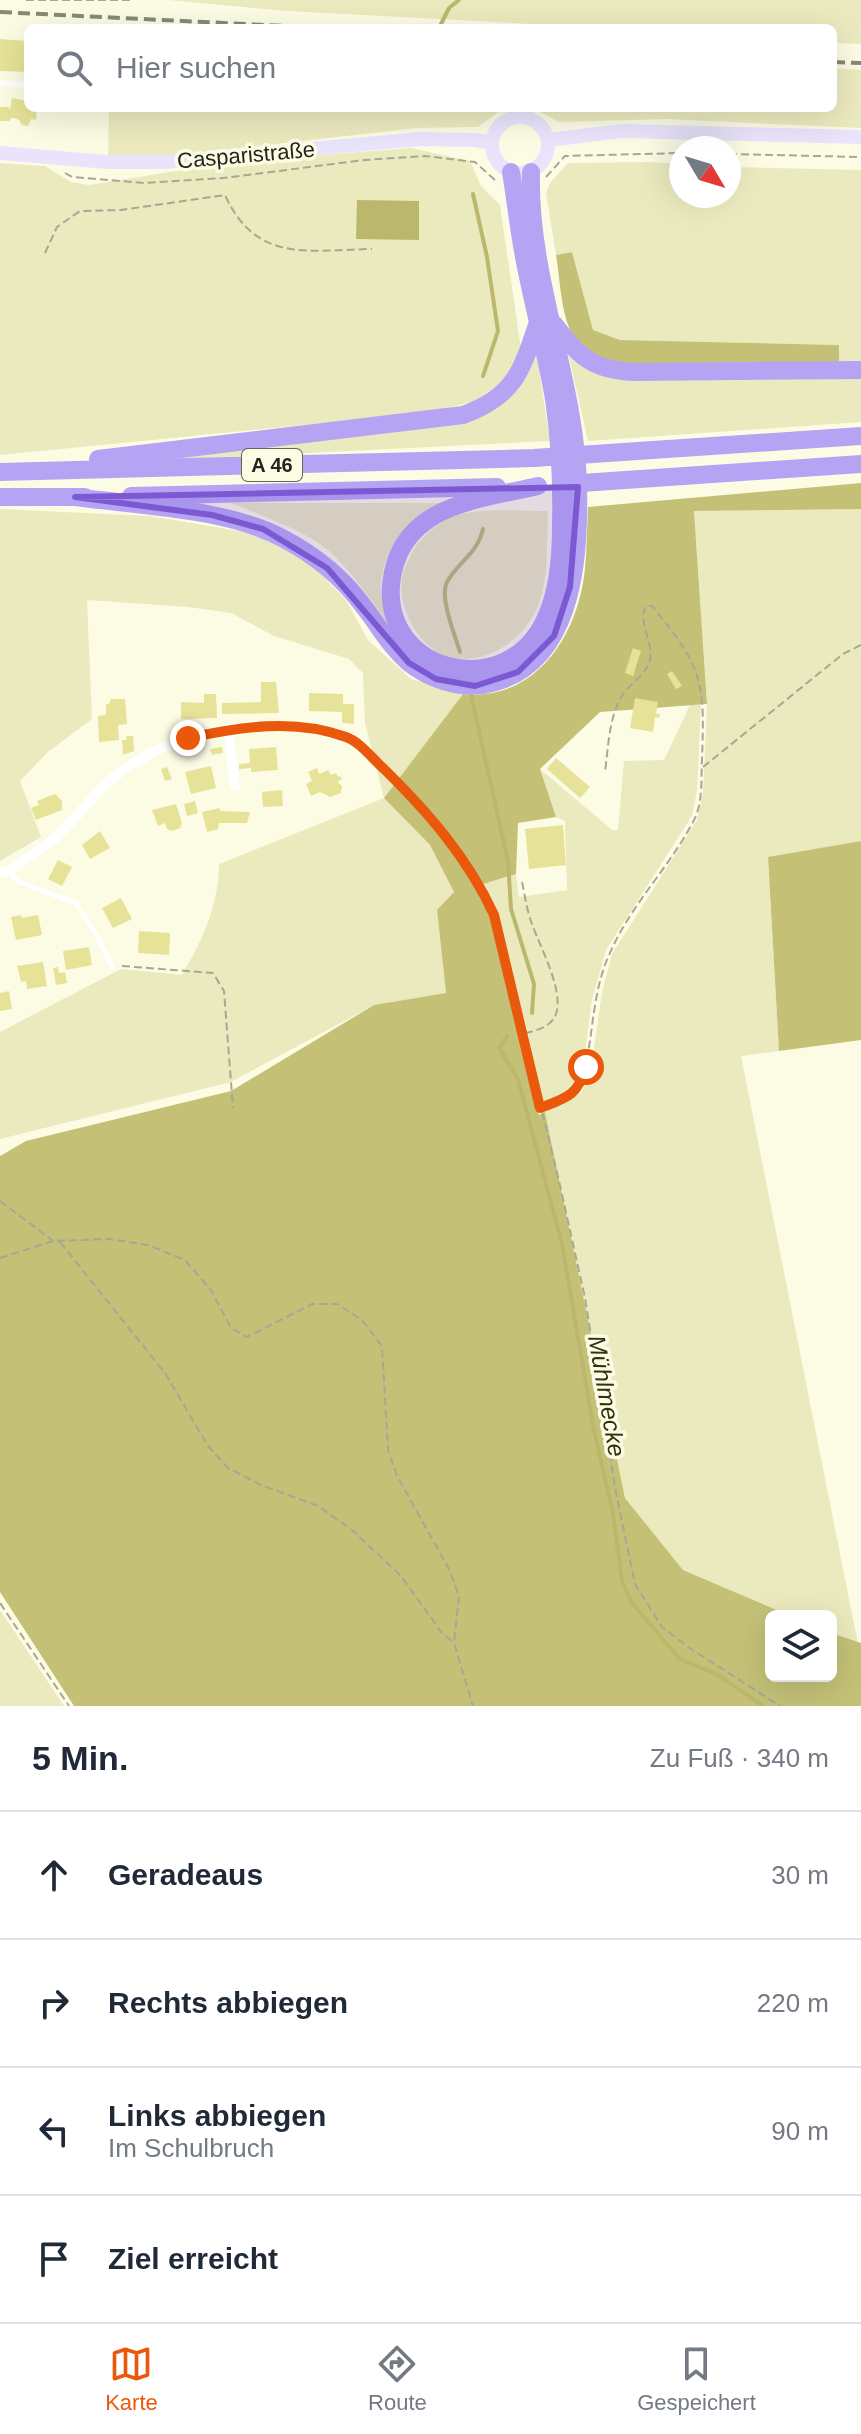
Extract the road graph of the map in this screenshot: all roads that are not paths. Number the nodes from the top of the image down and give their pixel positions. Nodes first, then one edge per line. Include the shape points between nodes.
1 (0, 83) edge
2 (24, 85) edge
3 (861, 137) edge
4 (549, 140) junction
5 (492, 143) junction
6 (0, 153) edge
7 (511, 172) junction
8 (531, 172) junction
9 (523, 194) junction
10 (544, 320) junction
11 (861, 370) edge
12 (861, 436) edge
13 (861, 464) edge
14 (5, 472) edge
15 (538, 486) junction
16 (0, 497) edge
17 (75, 497) junction
18 (228, 729) junction
19 (350, 738) road end
20 (235, 786) dead end
21 (4, 872) edge
22 (112, 966) road end

1 - 2 lane
3 - 4 main road via 621,131
4 - 5 main road via 544,129 523,116 501,124
4 - 8 main road via 545,160
5 - 6 main road, Casparistraße via 421,139 165,162
5 - 7 main road via 497,161
7 - 8 main road
7 - 9 highway
8 - 9 highway
9 - 10 highway via 524,258
10 - 11 highway via 590,363 610,370
10 - 14 highway via 516,379 492,402 463,415
10 - 15 highway via 561,476 561,546 551,604 533,639 512,659 467,670 432,659 409,641 393,611 392,576 404,544 428,519 451,507
10 - 17 highway via 570,408 578,487 574,554 563,618 554,636 533,662 505,679 463,685 422,673 392,646 365,607 327,568 263,529 212,515
12 - 14 highway, A 46 via 534,458
13 - 15 highway, A 46
15 - 17 highway, A 46
16 - 17 highway, A 46
18 - 19 street via 276,725
18 - 20 street
18 - 21 street via 188,738 110,780 55,838
21 - 22 lane via 76,903

